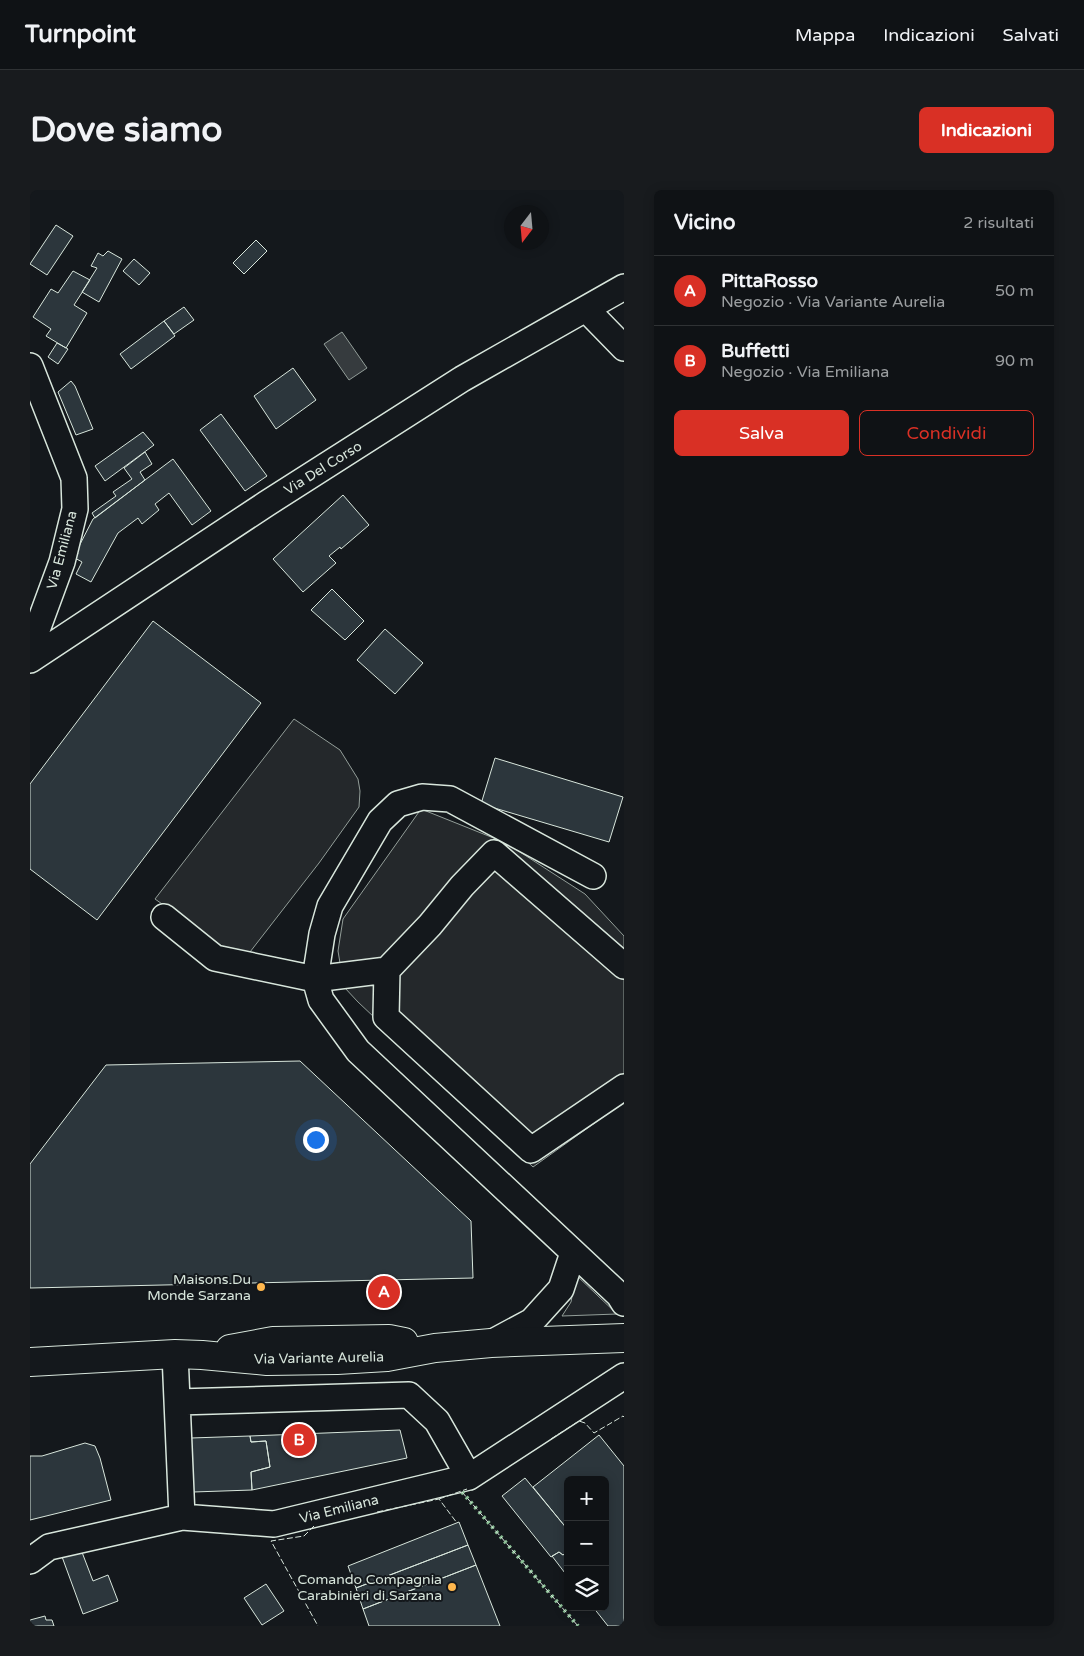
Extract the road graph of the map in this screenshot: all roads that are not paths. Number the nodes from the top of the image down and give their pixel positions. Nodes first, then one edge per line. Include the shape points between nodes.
1 (624, 287) edge
2 (586, 309) junction
3 (624, 348) edge
4 (30, 366) edge
5 (30, 649) edge
6 (30, 660) edge
7 (593, 876) dead end
8 (164, 918) dead end
9 (624, 966) edge
10 (387, 970) junction
11 (315, 979) junction
12 (624, 1087) edge
13 (573, 1253) junction
14 (624, 1303) edge
15 (624, 1338) edge
16 (491, 1343) junction
17 (175, 1354) junction
18 (30, 1362) edge
19 (618, 1388) edge
20 (178, 1402) junction
21 (469, 1477) junction
22 (182, 1517) junction
23 (30, 1561) edge

1 - 2 street, Via Del Corso
2 - 3 street
2 - 6 street, Via Del Corso via 462,379
4 - 5 street, Via Emiliana via 74,478 74,509 62,562
7 - 11 street via 450,799 422,797 398,804 380,821 330,906
8 - 11 street via 214,958
9 - 10 street via 494,853
10 - 11 street
10 - 12 street via 386,1017 531,1150
11 - 13 street via 321,1000 358,1051
13 - 14 street
13 - 16 street via 562,1289 532,1321
15 - 16 main road, Via Variante Aurelia
16 - 17 main road, Via Variante Aurelia via 434,1348 389,1339 273,1341 202,1355
17 - 18 main road, Via Variante Aurelia
17 - 20 street
19 - 21 street, Via Emiliana
20 - 21 street via 409,1395 437,1421
20 - 22 street
21 - 22 street, Via Emiliana via 274,1524
22 - 23 street, Via Emiliana via 49,1547

